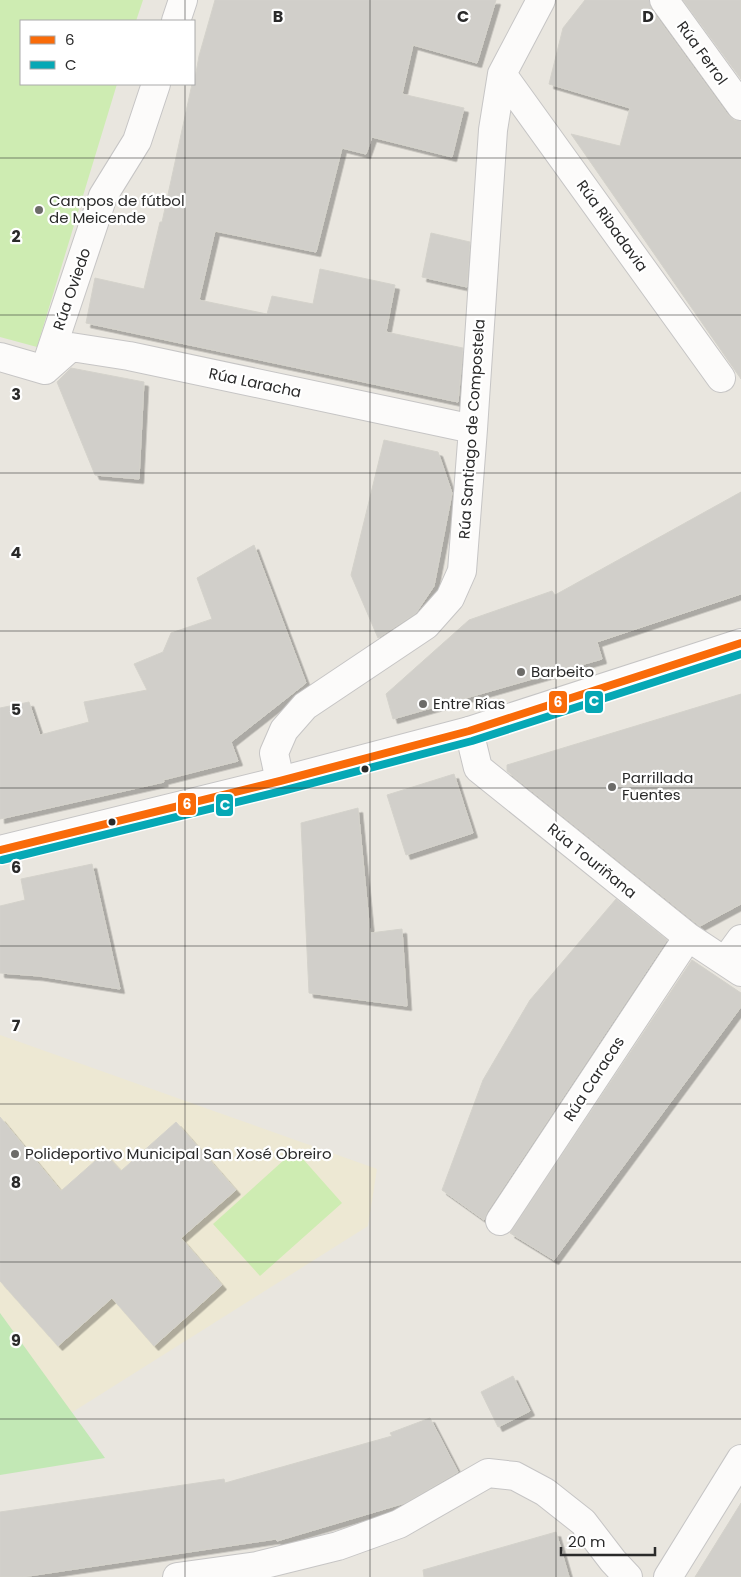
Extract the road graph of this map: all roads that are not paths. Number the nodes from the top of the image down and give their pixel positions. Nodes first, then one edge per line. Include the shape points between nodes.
1 (183, 0) edge
2 (541, 0) edge
3 (664, 0) edge
4 (176, 20) edge
5 (502, 74) junction
6 (156, 85) edge
7 (741, 106) edge
8 (0, 357) edge
9 (45, 370) junction
10 (721, 378) dead end
11 (473, 429) junction
12 (741, 643) edge
13 (469, 731) junction
14 (280, 781) junction
15 (0, 850) edge
16 (688, 937) junction
17 (736, 957) edge
18 (500, 1222) dead end
19 (741, 1459) edge
20 (177, 1577) edge
21 (628, 1577) edge
22 (668, 1577) edge

1 - 4 street
2 - 5 street, Rúa Santiago de Compostela
3 - 7 street, Rúa Ferrol
5 - 10 street, Rúa Ribadavia
5 - 11 street, Rúa Santiago de Compostela via 493,130
6 - 9 street, Rúa Oviedo via 137,140 103,196
8 - 9 street
9 - 11 street, Rúa Laracha via 72,347 129,356
11 - 14 street, Rúa Santiago de Compostela via 462,571 450,598 426,625 305,706 284,730 274,753
12 - 13 street
13 - 14 street
13 - 16 street, Rúa Touriñana via 478,768
14 - 15 street
16 - 17 street, Rúa Touriñana
16 - 18 street, Rúa Caracas
19 - 22 street
20 - 21 street via 257,1566 338,1546 399,1524 488,1473 516,1476 545,1492 583,1522

